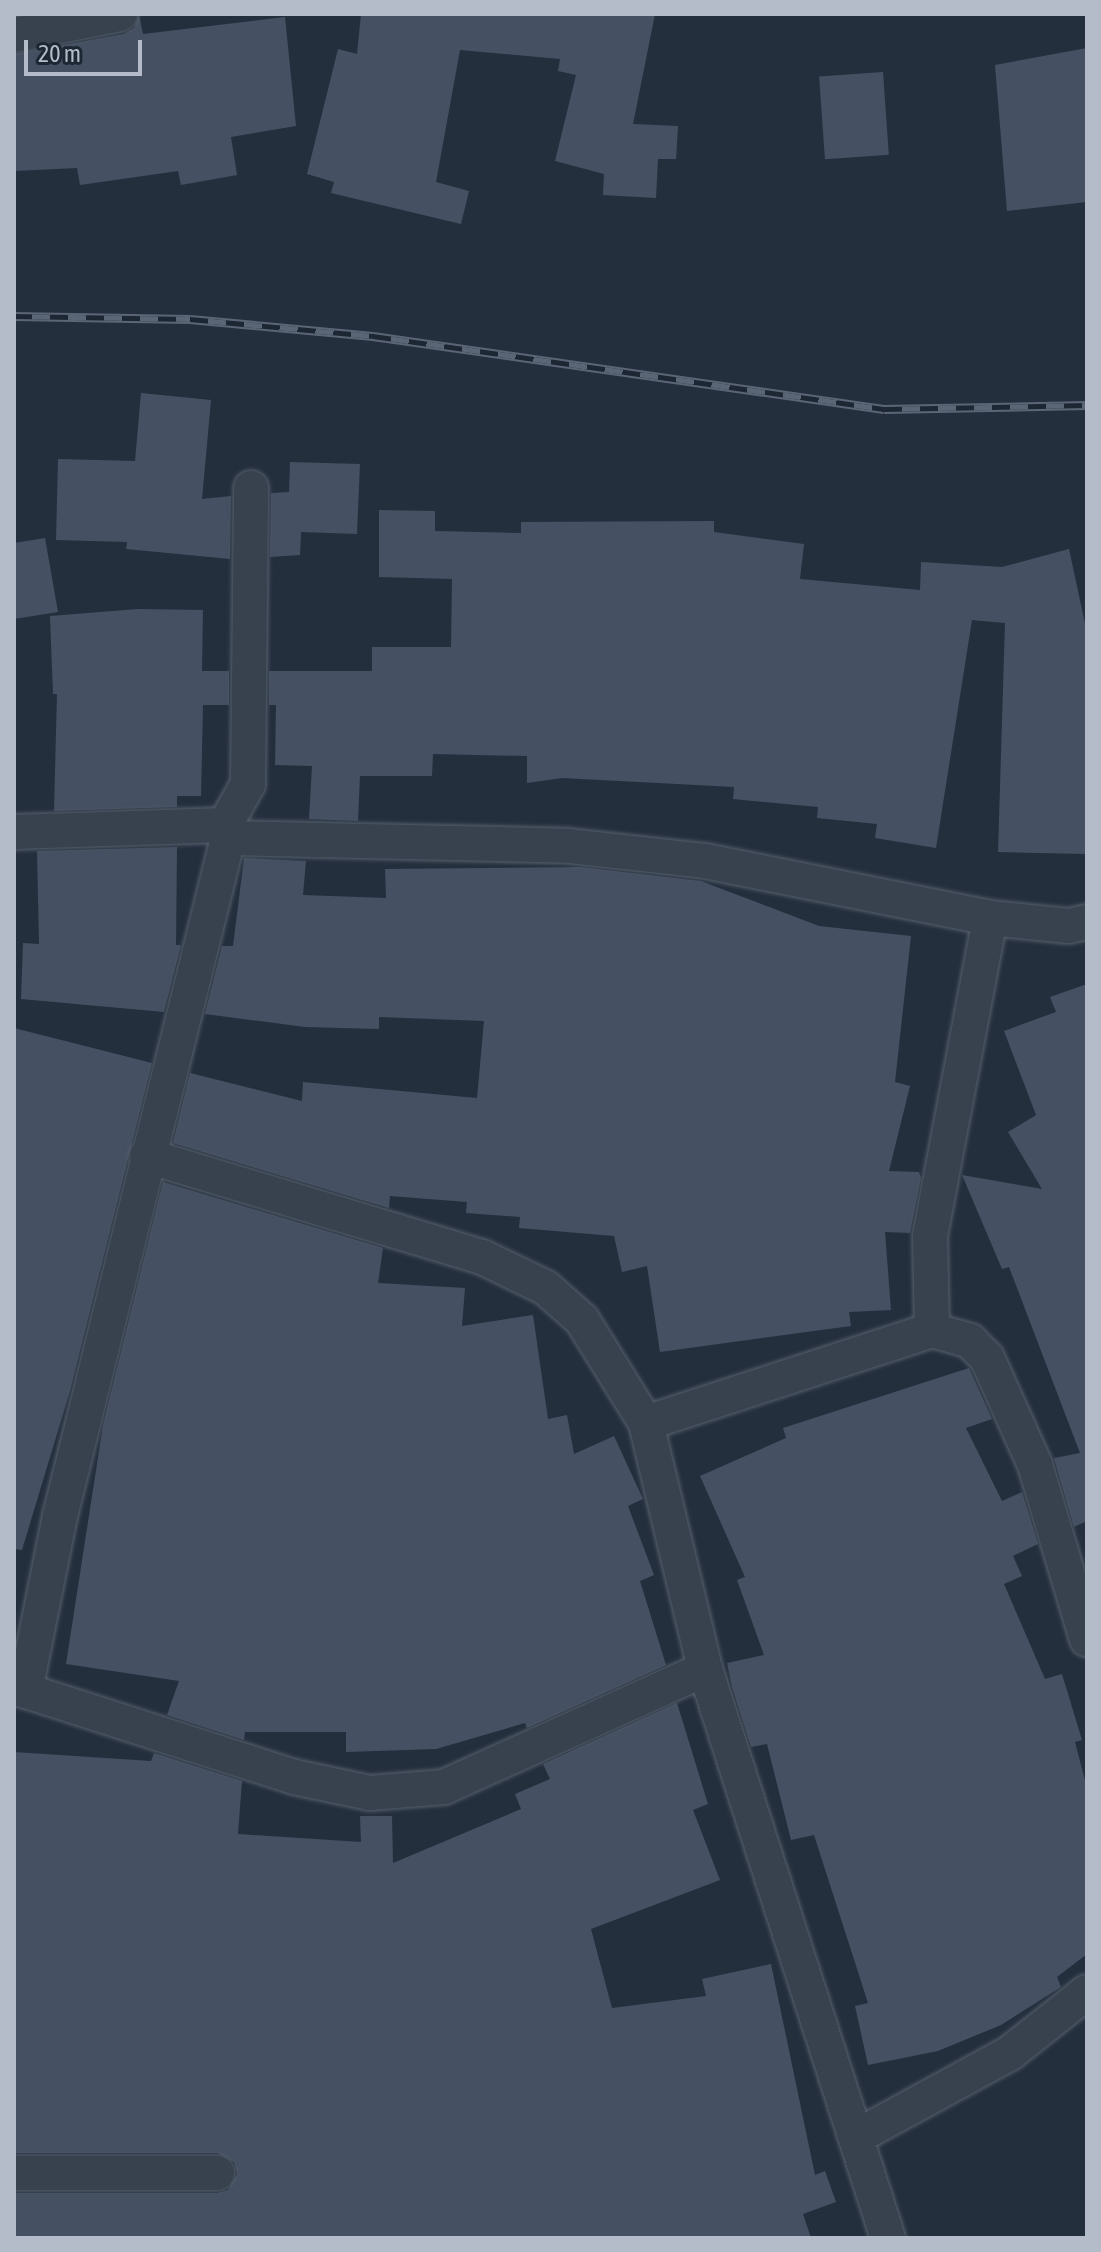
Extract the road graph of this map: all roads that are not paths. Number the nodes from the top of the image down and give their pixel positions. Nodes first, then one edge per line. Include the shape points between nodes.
1 (120, 14) edge
2 (14, 35) edge
3 (251, 488) dead end
4 (14, 832) edge
5 (226, 832) junction
6 (990, 918) junction
7 (1087, 922) edge
8 (147, 1156) junction
9 (932, 1330) junction
10 (646, 1423) junction
11 (1087, 1639) edge
12 (705, 1669) junction
13 (20, 1689) edge
14 (1087, 1992) edge
15 (858, 2136) junction
16 (14, 2173) edge
17 (217, 2173) dead end
18 (888, 2238) edge

1 - 2 street
3 - 5 street via 251,754 248,784
4 - 5 street
5 - 6 street via 569,846 705,861
5 - 8 street
6 - 7 street via 1069,926
6 - 9 street via 930,1236
8 - 10 street via 482,1257 546,1288 582,1320
8 - 13 street
9 - 10 street
9 - 11 street via 970,1341 987,1358 1035,1465
10 - 12 street
12 - 13 street via 444,1787 370,1793 294,1777
12 - 15 street
14 - 15 street via 1010,2053
15 - 18 street
16 - 17 street

